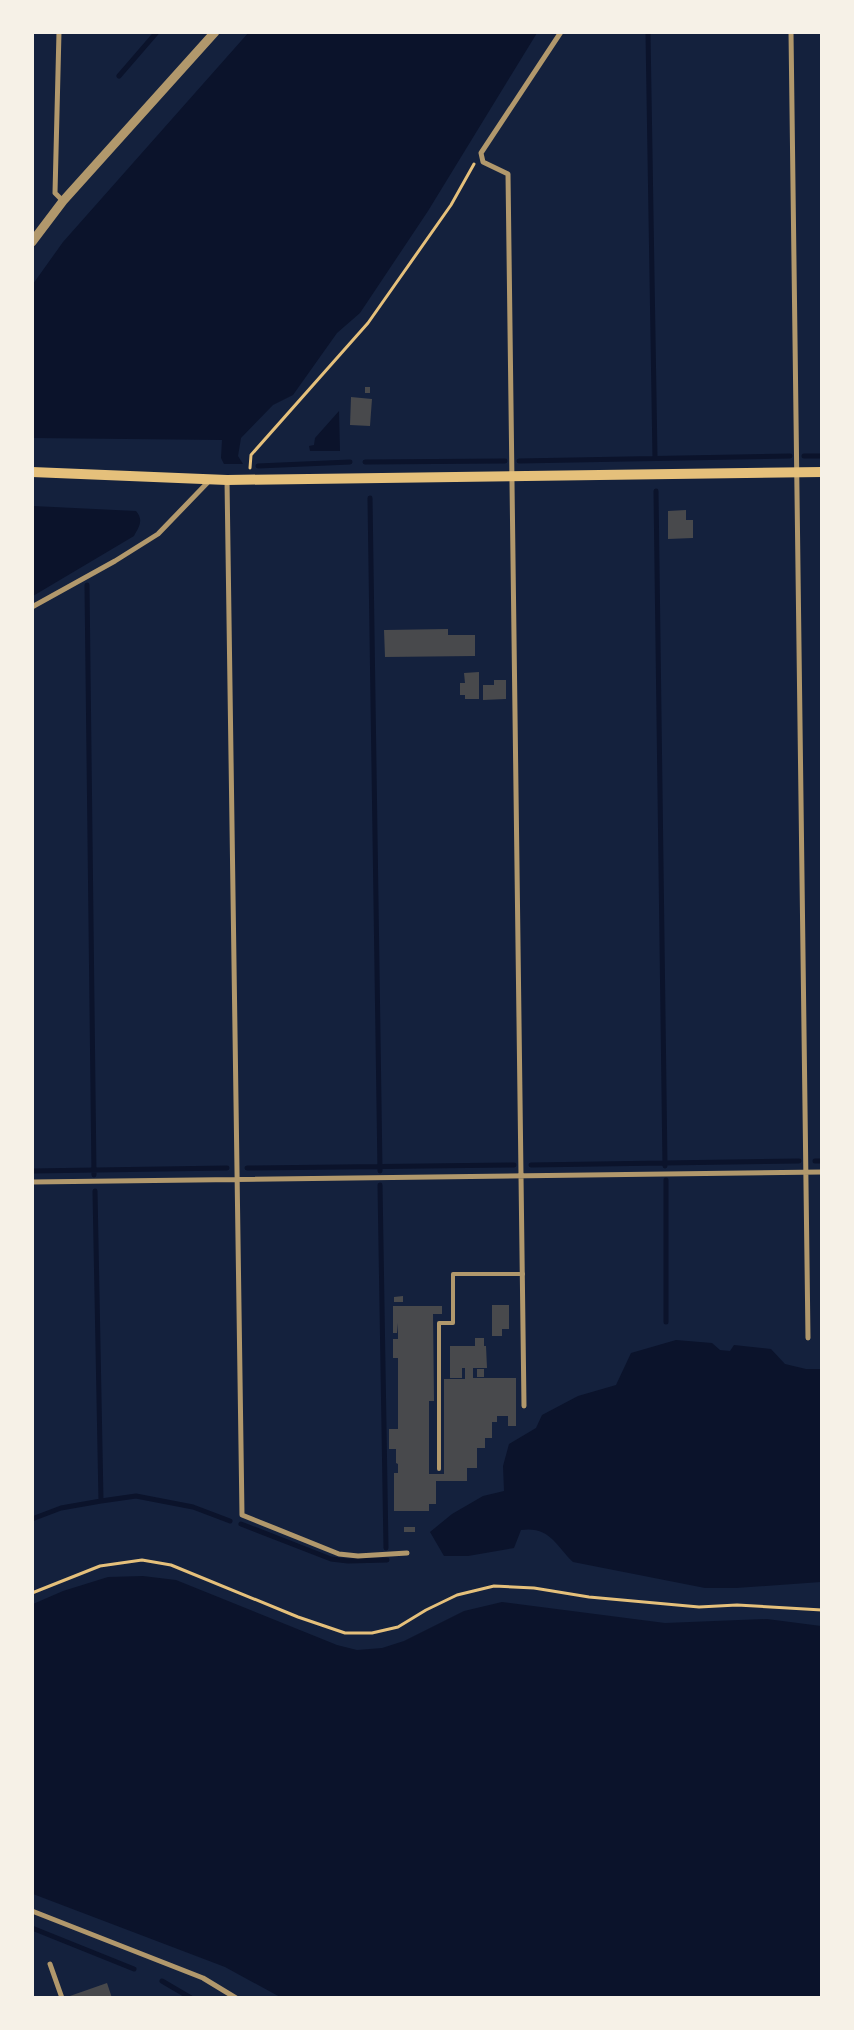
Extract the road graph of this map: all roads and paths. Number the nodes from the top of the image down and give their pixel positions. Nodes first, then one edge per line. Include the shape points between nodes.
1 (58, 32) edge
2 (215, 32) edge
3 (561, 32) edge
4 (791, 32) edge
5 (481, 153) junction
6 (63, 201) junction
7 (32, 242) edge
8 (32, 472) edge
9 (797, 472) junction
10 (822, 472) edge
11 (512, 476) junction
12 (211, 479) junction
13 (249, 479) junction
14 (227, 480) junction
15 (32, 606) edge
16 (807, 1172) junction
17 (822, 1172) edge
18 (523, 1176) junction
19 (237, 1180) junction
20 (32, 1182) edge
21 (523, 1274) junction
22 (808, 1338) dead end
23 (524, 1406) dead end
24 (439, 1469) dead end
25 (407, 1553) dead end
26 (32, 1593) edge
27 (822, 1610) edge
28 (32, 1911) edge
29 (50, 1964) dead end
30 (62, 1998) edge
31 (236, 1998) edge

1 - 6 street via 55,193
2 - 6 street
3 - 5 street
4 - 9 street
5 - 11 street via 483,162 508,174
5 - 13 path via 451,205 368,323 251,455
6 - 7 street
8 - 12 main road
9 - 10 main road
9 - 11 main road
9 - 16 street
11 - 13 main road
11 - 18 street
12 - 14 main road
12 - 15 street via 158,534 116,561
13 - 14 main road
14 - 19 street
16 - 17 street
16 - 18 street
16 - 22 street
18 - 19 street
18 - 21 street
19 - 20 street
19 - 25 street via 242,1515 339,1554
21 - 23 street
21 - 24 lane via 453,1274 453,1323 439,1323
26 - 27 path via 100,1566 142,1560 171,1565 346,1633 398,1626 457,1595 494,1586 699,1607 737,1605
28 - 31 street via 203,1978
29 - 30 street

